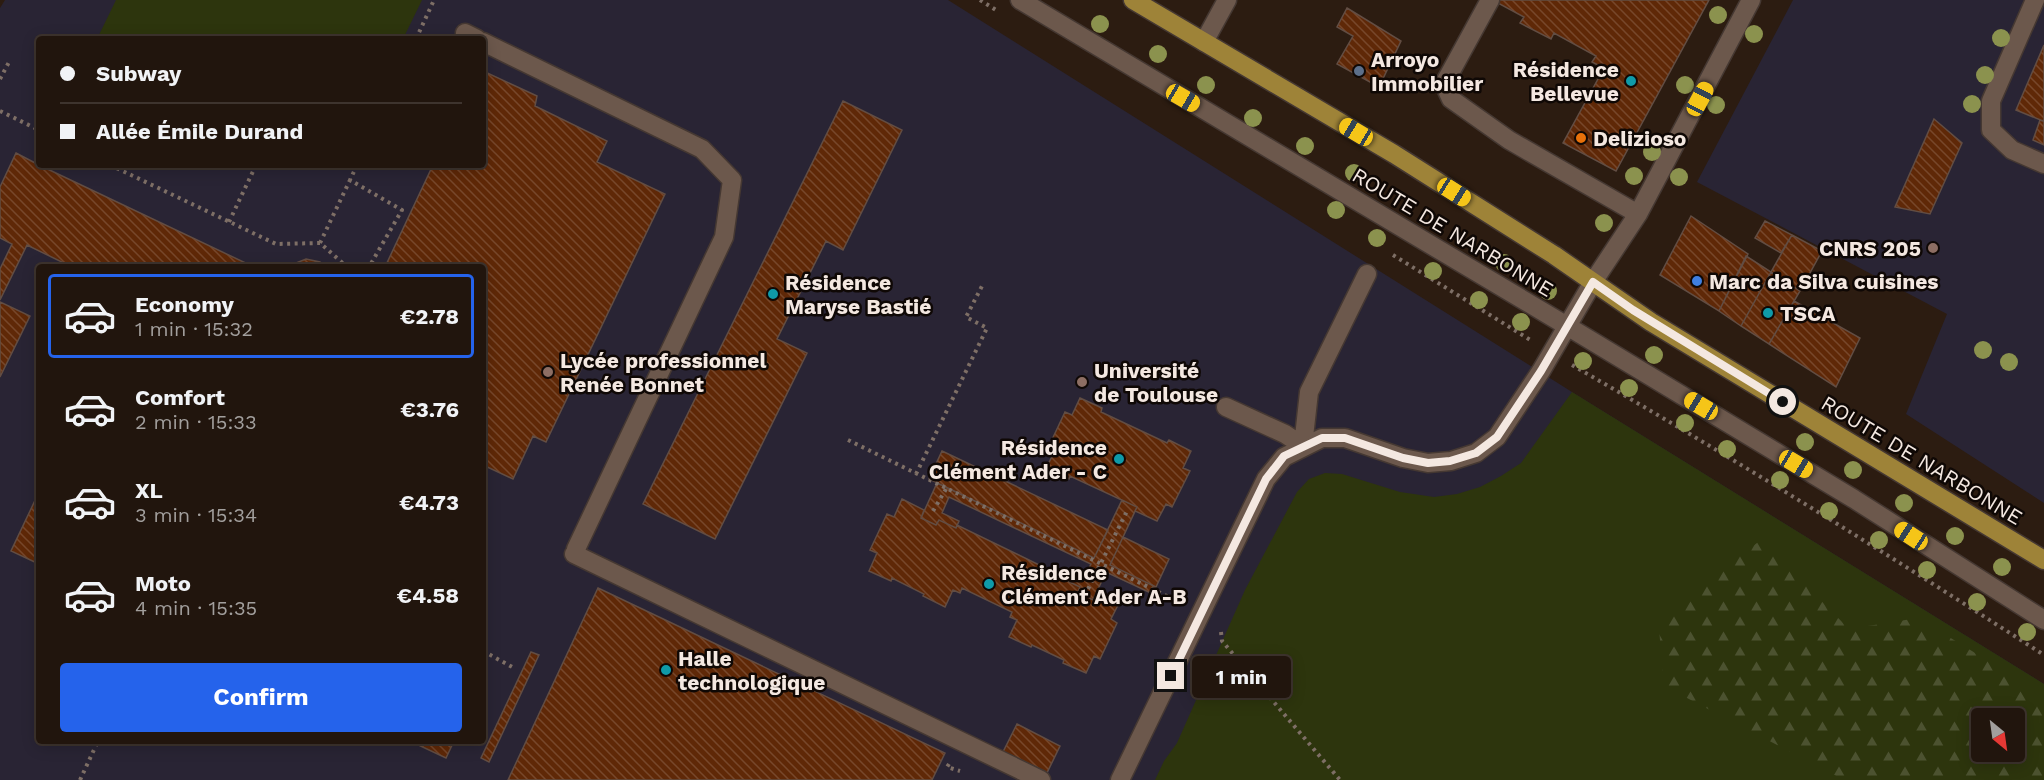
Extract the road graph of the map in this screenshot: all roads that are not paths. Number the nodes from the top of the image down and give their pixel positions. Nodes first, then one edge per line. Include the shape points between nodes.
1 (1020, 0) edge
2 (1133, 0) edge
3 (1227, 0) edge
4 (1751, 0) edge
5 (2035, 0) edge
6 (1486, 7) edge
7 (1204, 42) junction
8 (486, 43) edge
9 (2044, 164) edge
10 (1638, 214) junction
11 (1367, 274) dead end
12 (1593, 282) junction
13 (1568, 326) junction
14 (1226, 407) dead end
15 (1303, 446) junction
16 (2044, 560) edge
17 (2044, 620) edge
18 (1041, 780) edge
19 (1120, 780) edge

1 - 13 street, ROUTE DE NARBONNE
2 - 7 main road, ROUTE DE NARBONNE
3 - 7 street
4 - 10 street
5 - 9 street via 1991,101 1991,130 2012,150
6 - 10 street via 1444,84 1451,99 1509,140
7 - 12 main road, ROUTE DE NARBONNE via 1394,154
8 - 18 street via 702,149 732,180 724,237 575,552
10 - 12 street
11 - 15 street via 1309,392
12 - 13 street
12 - 16 main road, ROUTE DE NARBONNE via 1642,316
13 - 15 street via 1497,437 1476,453 1428,463 1345,438 1322,438
13 - 17 street, ROUTE DE NARBONNE via 1854,499
14 - 15 street
15 - 19 street via 1284,456 1266,479

